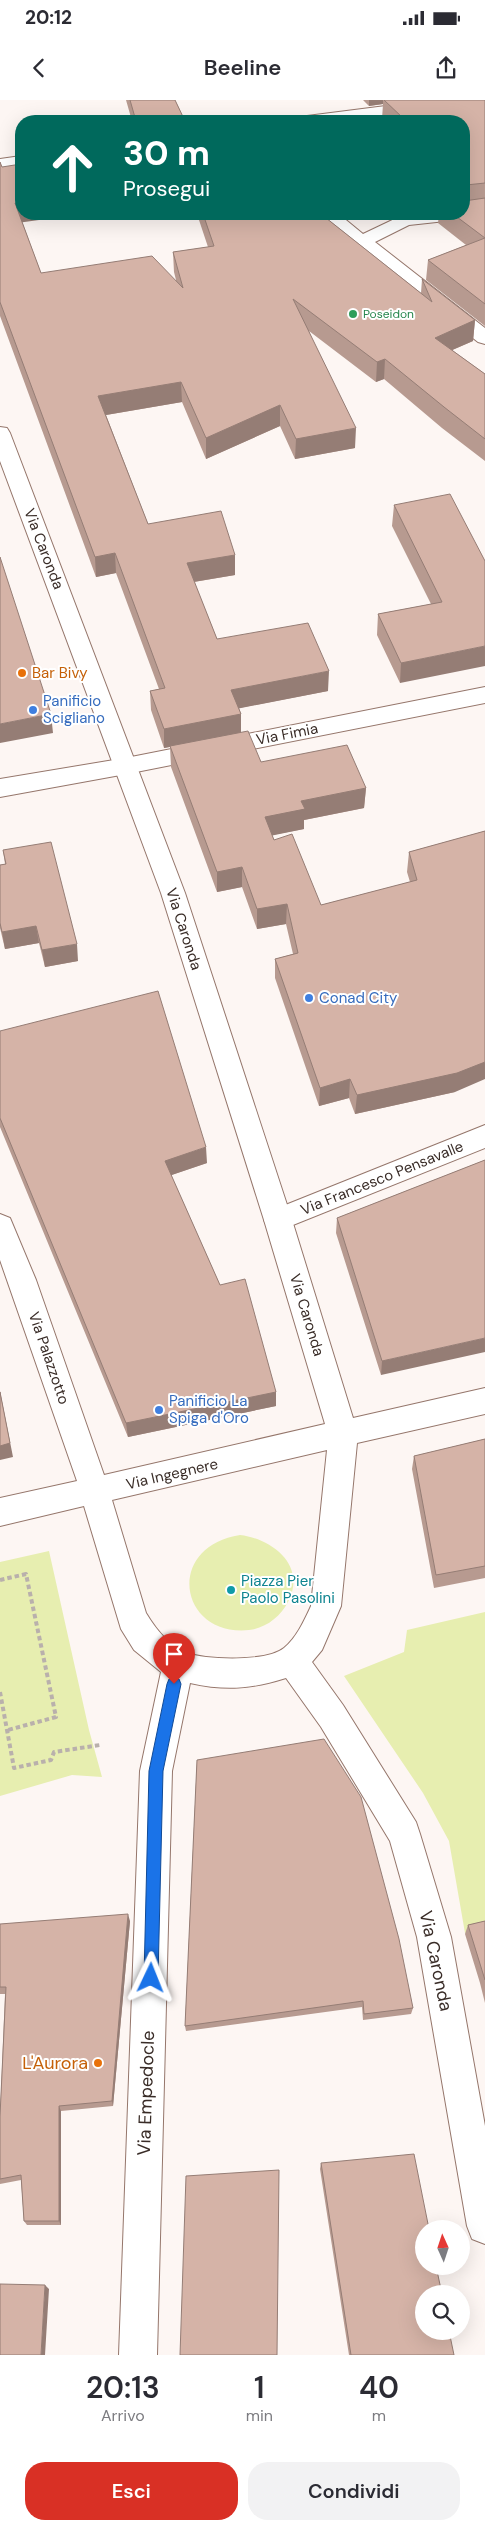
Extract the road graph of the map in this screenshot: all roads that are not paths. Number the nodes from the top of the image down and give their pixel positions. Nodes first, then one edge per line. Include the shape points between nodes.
1 (476, 100) edge
2 (355, 115) edge
3 (15, 162) edge
4 (0, 164) edge
5 (337, 220) edge
6 (405, 220) edge
7 (361, 242) junction
8 (485, 338) edge
9 (0, 433) edge
10 (485, 694) edge
11 (126, 766) junction
12 (0, 788) edge
13 (485, 1136) edge
14 (278, 1220) junction
15 (0, 1226) edge
16 (485, 1401) edge
17 (343, 1434) junction
18 (95, 1491) junction
19 (0, 1512) edge
20 (293, 1661) junction
21 (178, 1666) junction
22 (485, 2226) edge
23 (138, 2355) edge

1 - 2 main road
3 - 4 main road
5 - 7 main road
6 - 7 main road
7 - 8 main road
9 - 11 main road, Via Caronda
10 - 11 main road, Via Fimia
11 - 12 main road, Via Fimia
11 - 14 main road, Via Caronda via 173,893
13 - 14 main road, Via Francesco Pensavalle
14 - 17 main road, Via Caronda
15 - 18 main road, Via Palazzotto
16 - 17 main road, Via Ingegnere
17 - 18 main road, Via Ingegnere
17 - 20 main road via 326,1606 312,1640
18 - 19 main road, Via Ingegnere
18 - 21 main road, Via Palazzotto via 132,1619 145,1640
20 - 21 main road via 257,1672 218,1674
20 - 22 main road, Via Caronda via 332,1716 404,1834 434,1937
21 - 23 main road, Via Empedocle via 156,1771

